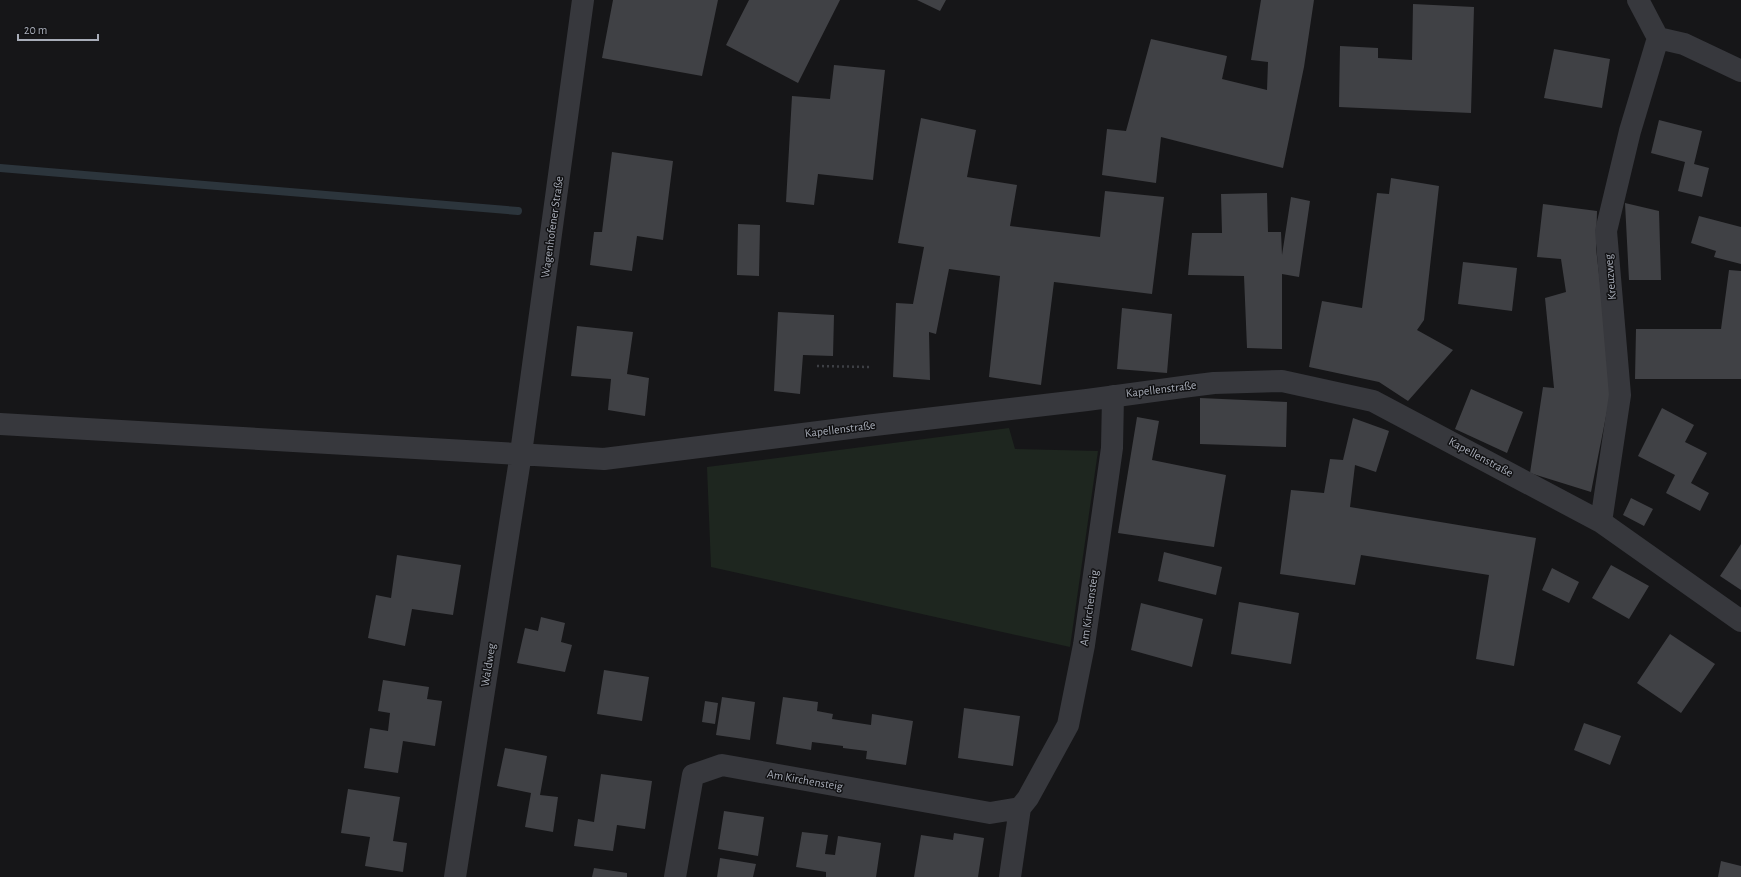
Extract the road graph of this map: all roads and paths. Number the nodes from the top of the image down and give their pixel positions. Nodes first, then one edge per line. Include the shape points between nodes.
1 (583, 0) edge
2 (1638, 0) edge
3 (1658, 38) junction
4 (1741, 71) edge
5 (817, 366) dead end
6 (869, 367) dead end
7 (1113, 396) junction
8 (0, 424) edge
9 (522, 453) junction
10 (1601, 522) junction
11 (1741, 621) edge
12 (1020, 808) junction
13 (455, 877) edge
14 (675, 877) edge
15 (1010, 877) edge

1 - 9 street, Wagenhofener Straße
2 - 3 street
3 - 4 street via 1684,44
3 - 10 street, Kreuzweg via 1630,131 1606,231 1620,395
5 - 6 path
7 - 9 street, Kapellenstraße via 604,459
7 - 10 street, Kapellenstraße via 1214,383 1282,381 1373,401
7 - 12 street, Am Kirchensteig via 1112,448 1084,645 1068,725
8 - 9 street, Kapellenstraße
9 - 13 street, Waldweg
10 - 11 street, Kapellenstraße
12 - 14 street, Am Kirchensteig via 990,813 722,765 693,775
12 - 15 street, Am Kirchensteig

